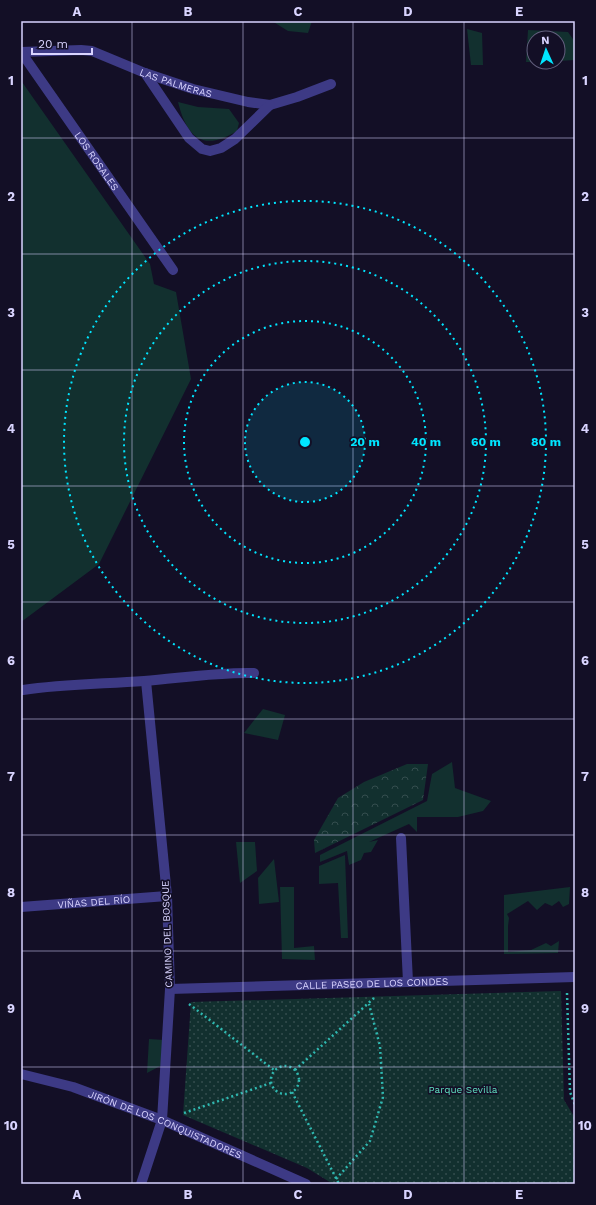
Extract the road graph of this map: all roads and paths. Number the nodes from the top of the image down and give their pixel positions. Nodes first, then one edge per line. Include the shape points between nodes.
1 (21, 52) edge
2 (145, 73) junction
3 (331, 84) dead end
4 (270, 105) junction
5 (173, 270) dead end
6 (254, 673) dead end
7 (146, 681) junction
8 (23, 690) dead end
9 (401, 838) dead end
10 (167, 896) junction
11 (21, 907) edge
12 (571, 977) edge
13 (408, 982) junction
14 (388, 983) junction
15 (170, 989) junction
16 (369, 1004) junction
17 (274, 1070) junction
18 (295, 1070) junction
19 (21, 1074) edge
20 (271, 1083) junction
21 (292, 1092) junction
22 (575, 1105) edge
23 (162, 1120) junction
24 (336, 1179) junction
25 (141, 1184) edge
26 (306, 1184) edge
27 (339, 1184) edge

1 - 2 street, LAS PALMERAS via 92,51
1 - 5 street, LOS ROSALES
2 - 4 street, LAS PALMERAS via 216,95
2 - 4 street via 189,138 202,150 221,148 235,139
3 - 4 street, LAS PALMERAS
6 - 7 street via 224,672
7 - 8 street via 52,685
7 - 10 street, CAMINO DEL BOSQUE
9 - 13 street
10 - 11 street, VIÑAS DEL RÍO
10 - 15 street, CAMINO DEL BOSQUE
12 - 13 street, CALLE PASEO DE LOS CONDES
12 - 22 path via 570,1092
13 - 14 street, CALLE PASEO DE LOS CONDES
14 - 15 street, CALLE PASEO DE LOS CONDES
14 - 16 path
15 - 17 path
15 - 23 street, CAMINO DEL BOSQUE
16 - 18 path
16 - 24 path via 380,1046 383,1097 370,1141
17 - 18 path via 287,1066
17 - 20 path via 270,1078
18 - 21 path via 299,1082
19 - 23 street, JIRÓN DE LOS CONQUISTADORES via 73,1087
20 - 21 path via 279,1093
20 - 23 path
21 - 24 path
23 - 25 street, CAMINO DEL BOSQUE
23 - 26 street, JIRÓN DE LOS CONQUISTADORES
24 - 27 path

